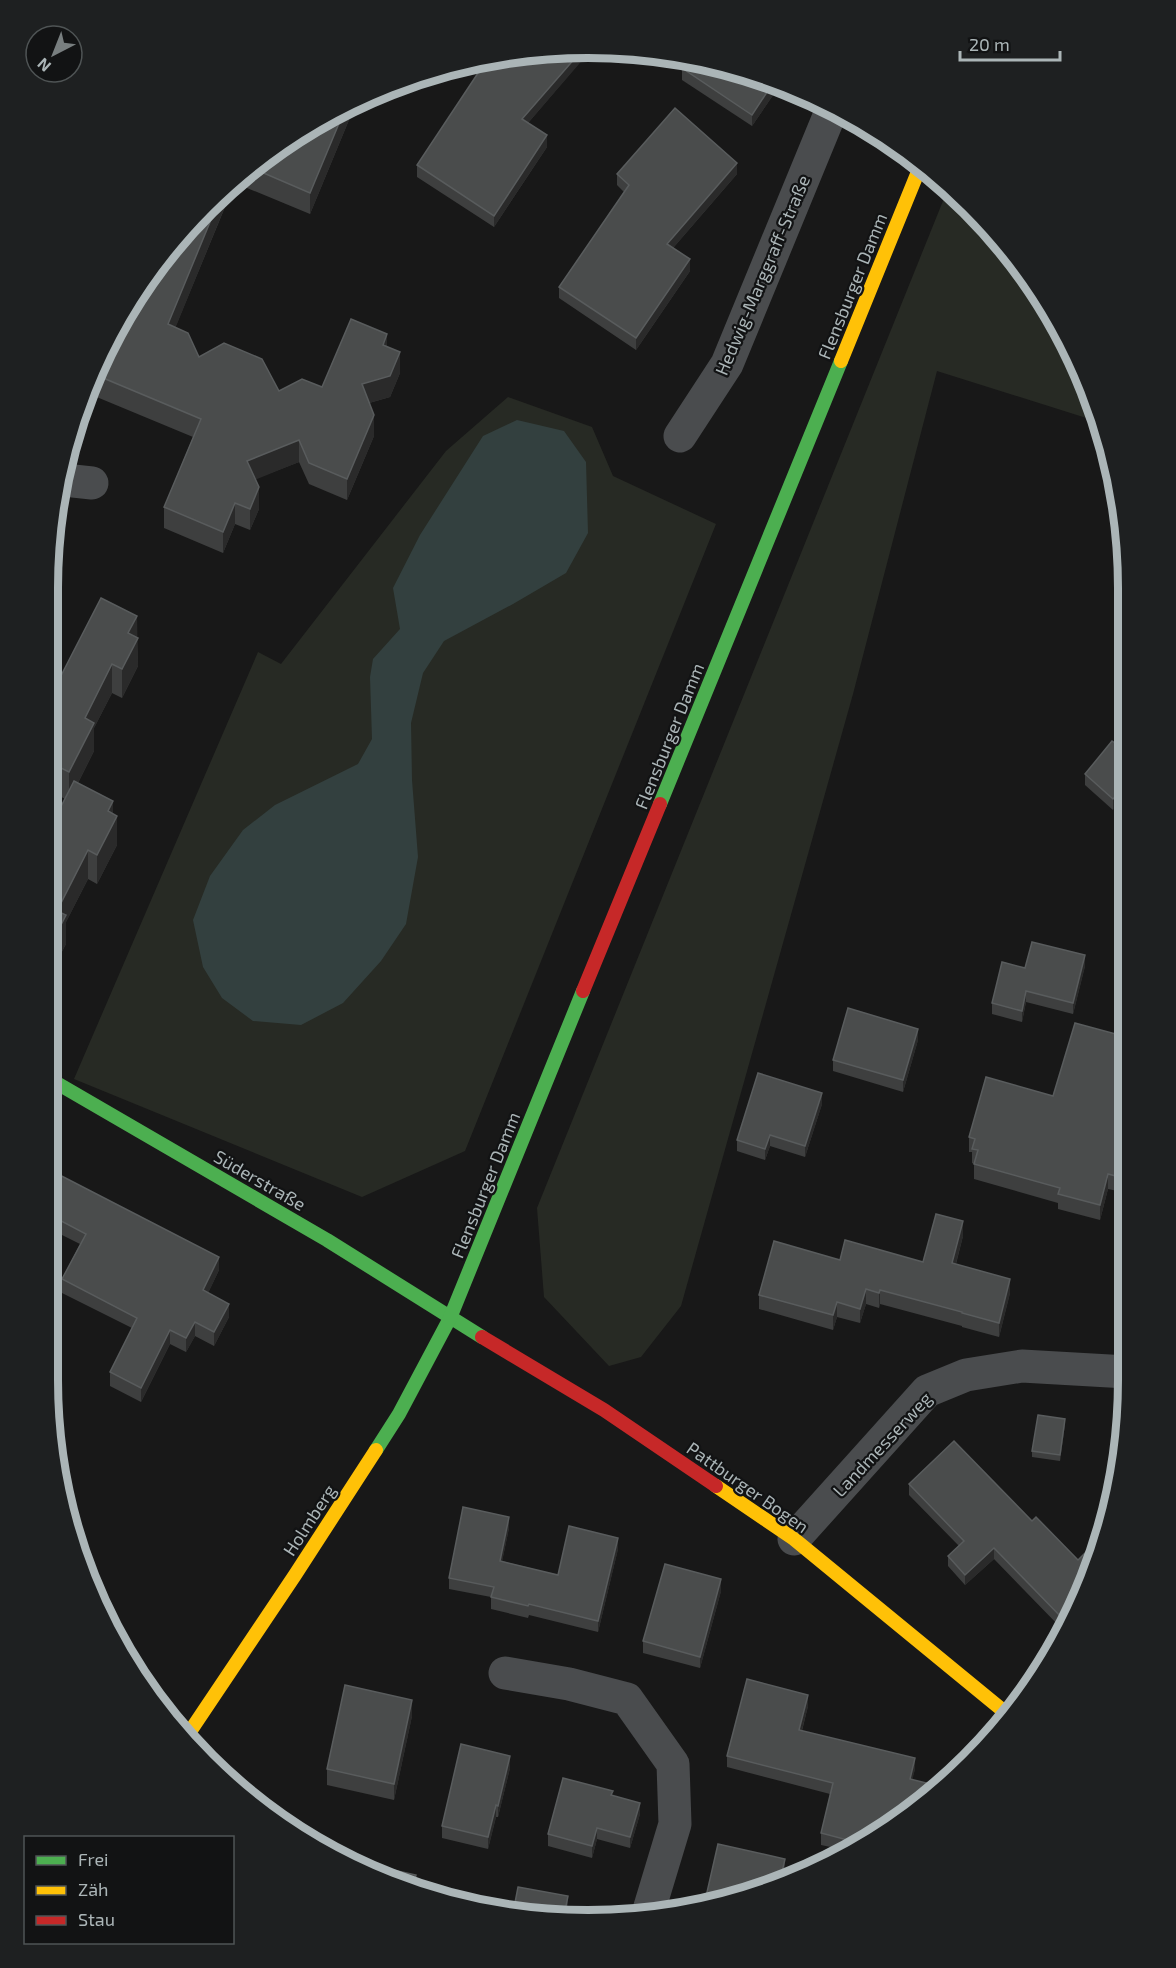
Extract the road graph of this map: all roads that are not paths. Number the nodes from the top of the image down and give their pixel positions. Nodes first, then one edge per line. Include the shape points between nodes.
1 (829, 117) edge
2 (917, 174) edge
3 (680, 436) dead end
4 (58, 1084) edge
5 (450, 1317) junction
6 (1118, 1371) edge
7 (794, 1539) junction
8 (505, 1673) dead end
9 (1002, 1710) edge
10 (191, 1730) edge
11 (650, 1906) edge

1 - 3 street, Hedwig-Marggraff-Straße via 727,364
2 - 5 street, Flensburger Damm
4 - 5 street, Süderstraße via 327,1240
5 - 7 street, Pattburger Bogen via 604,1410
5 - 10 street, Holmberg via 399,1414
6 - 7 street, Landmesserweg via 1022,1366 966,1375 927,1391
7 - 9 street, Pattburger Bogen
8 - 11 street via 569,1684 627,1700 673,1764 675,1824

